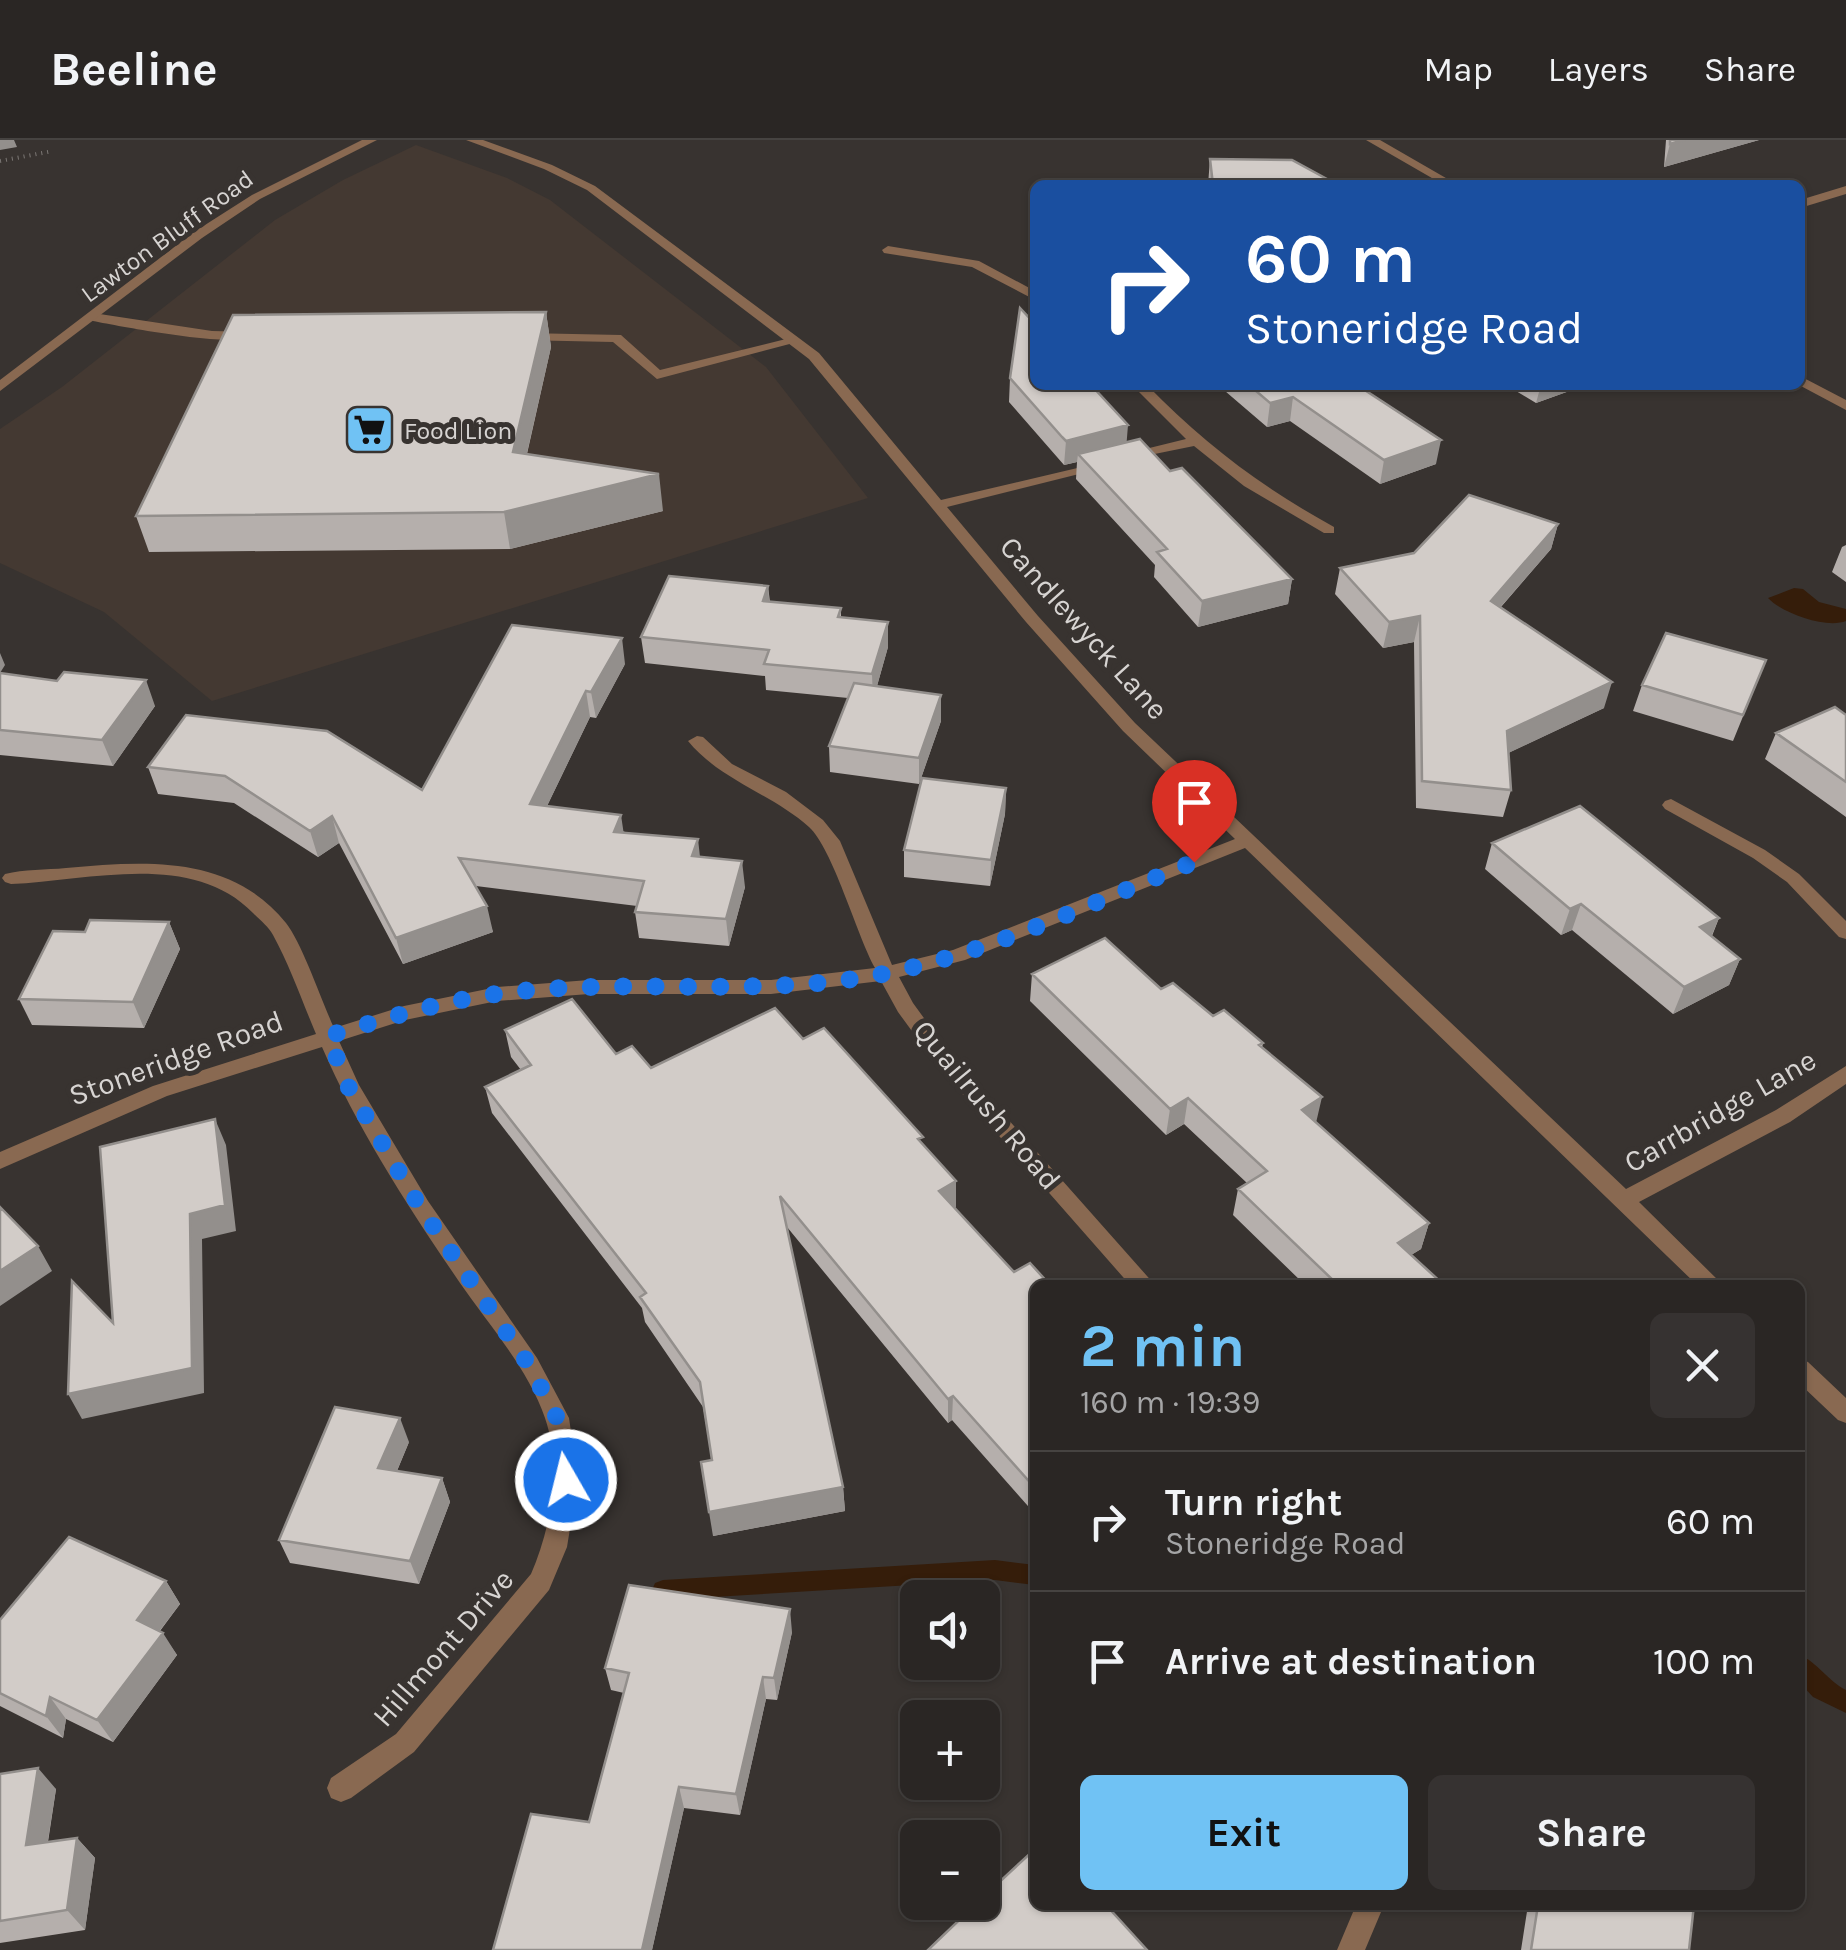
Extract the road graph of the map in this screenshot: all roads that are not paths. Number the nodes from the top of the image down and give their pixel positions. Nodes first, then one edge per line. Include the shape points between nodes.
1 (371, 140) edge
2 (472, 140) edge
3 (1372, 140) edge
4 (1443, 180) edge
5 (1846, 190) edge
6 (1805, 202) edge
7 (888, 250) dead end
8 (1030, 293) edge
9 (93, 317) junction
10 (267, 336) edge
11 (503, 337) edge
12 (794, 341) junction
13 (1805, 383) edge
14 (0, 387) edge
15 (1144, 390) edge
16 (1846, 406) edge
17 (1193, 442) junction
18 (939, 505) junction
19 (1329, 530) dead end
20 (697, 742) dead end
21 (1671, 805) dead end
22 (1248, 840) junction
23 (11, 878) dead end
24 (1846, 932) edge
25 (887, 973) junction
26 (328, 1036) junction
27 (1846, 1074) edge
28 (0, 1161) edge
29 (1624, 1201) junction
30 (1140, 1280) edge
31 (1707, 1280) edge
32 (1805, 1374) edge
33 (1846, 1413) edge
34 (341, 1788) dead end
35 (1368, 1910) edge
36 (1351, 1950) edge

1 - 9 street, Lawton Bluff Road via 256,197
2 - 12 street, Candlewyck Lane via 591,188
3 - 4 street
5 - 6 street
7 - 8 street via 976,264
9 - 10 street
9 - 14 street, Lawton Bluff Road
11 - 12 street via 616,338 657,375
12 - 18 street, Candlewyck Lane via 814,356
13 - 16 street
15 - 17 street
17 - 18 street
17 - 19 street
18 - 22 street, Candlewyck Lane via 1130,727
20 - 25 street, Quailrush Road via 726,768 780,796 831,841
21 - 24 street via 1782,870
22 - 25 street, Stoneridge Road via 958,955
22 - 29 street, Candlewyck Lane
23 - 26 street, Hillmont Drive via 136,866 231,887 280,928
25 - 26 street, Stoneridge Road via 771,987 497,994
25 - 30 street, Quailrush Road via 943,1059
26 - 28 street, Stoneridge Road via 160,1091
26 - 34 street, Hillmont Drive via 348,1086 420,1207 529,1365 557,1418 566,1480 540,1582 405,1742
27 - 29 street, Carrbridge Lane via 1784,1116
29 - 31 street, Candlewyck Lane
32 - 33 street
35 - 36 street

